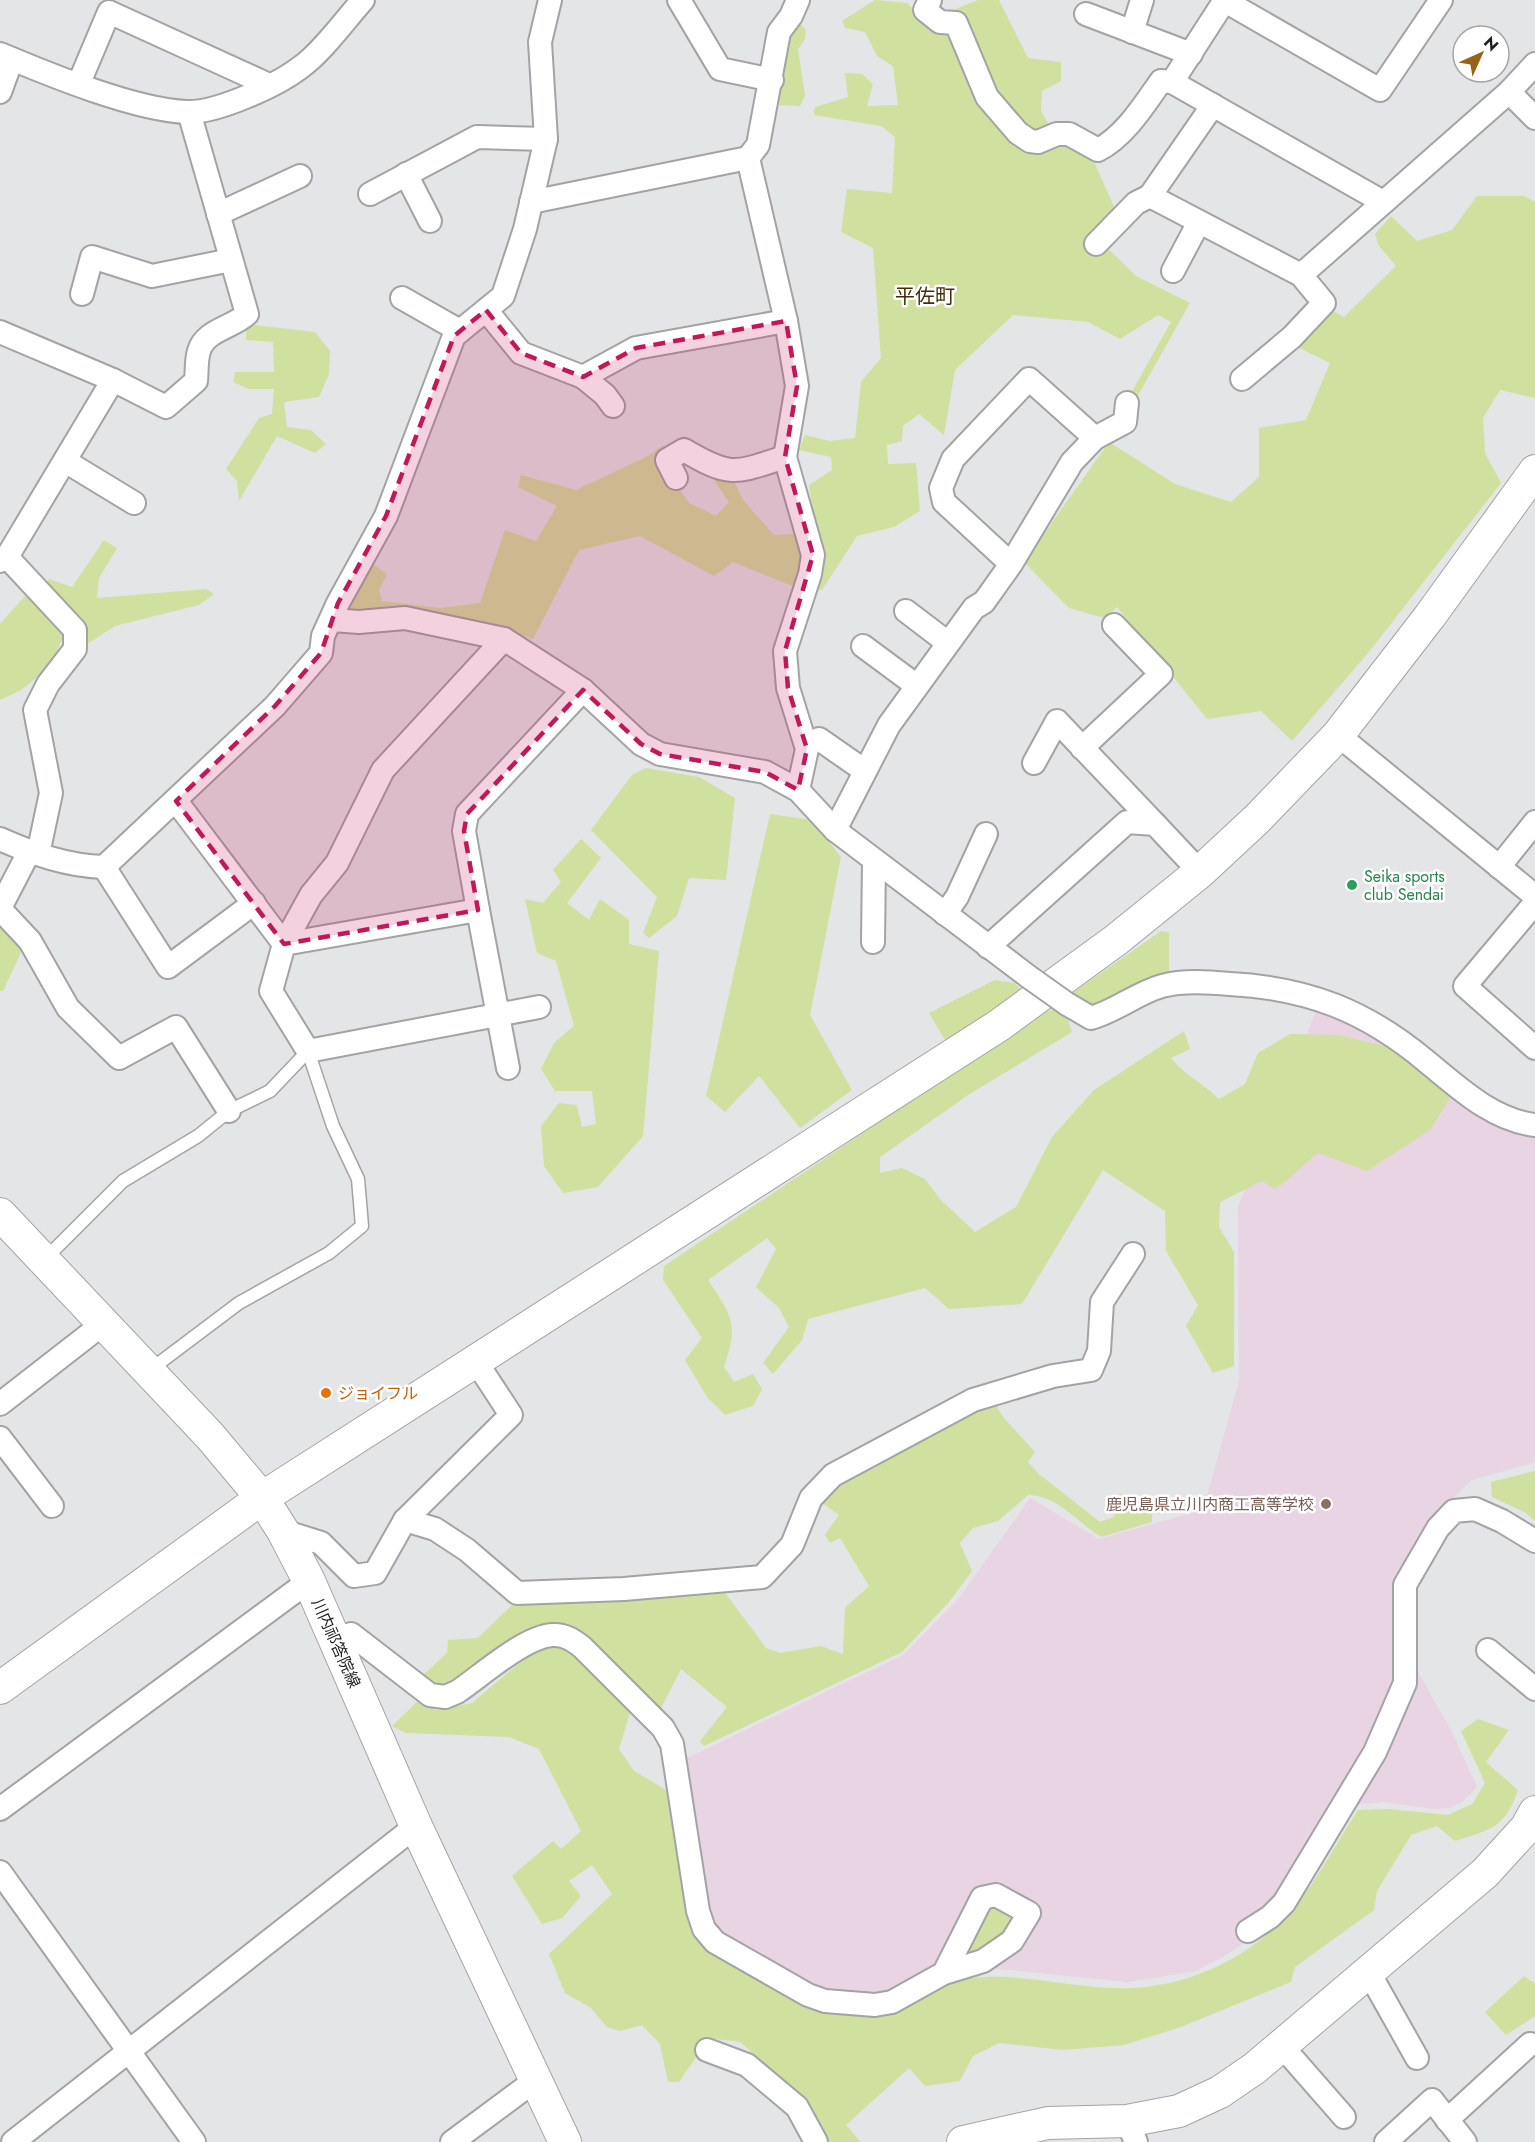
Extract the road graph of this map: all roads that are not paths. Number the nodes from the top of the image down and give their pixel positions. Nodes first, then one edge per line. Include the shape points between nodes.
1 (363, 0) edge
2 (550, 0) edge
3 (679, 0) edge
4 (798, 0) edge
5 (930, 0) edge
6 (1142, 0) edge
7 (1225, 0) edge
8 (1441, 0) edge
9 (1086, 14) dead end
10 (1132, 32) junction
11 (1191, 54) junction
12 (6, 56) edge
13 (1535, 64) edge
14 (772, 80) junction
15 (1173, 82) junction
16 (79, 83) junction
17 (269, 86) junction
18 (0, 92) edge
19 (1509, 92) junction
20 (1213, 105) junction
21 (189, 112) junction
22 (1535, 118) edge
23 (546, 139) junction
24 (748, 158) junction
25 (406, 174) junction
26 (300, 176) dead end
27 (370, 194) dead end
28 (1150, 196) junction
29 (531, 202) junction
30 (1383, 202) junction
31 (218, 214) junction
32 (430, 221) dead end
33 (1199, 222) junction
34 (1096, 244) dead end
35 (231, 260) junction
36 (1173, 271) dead end
37 (1301, 275) junction
38 (81, 294) dead end
39 (402, 298) dead end
40 (486, 310) junction
41 (786, 321) junction
42 (0, 332) edge
43 (460, 332) junction
44 (583, 377) junction
45 (113, 380) junction
46 (1242, 380) dead end
47 (1126, 402) dead end
48 (613, 406) dead end
49 (1095, 438) junction
50 (785, 457) junction
51 (65, 461) junction
52 (1535, 471) edge
53 (676, 478) dead end
54 (134, 503) dead end
55 (4, 559) edge
56 (1011, 564) junction
57 (906, 611) dead end
58 (332, 620) junction
59 (1114, 625) dead end
60 (504, 639) junction
61 (948, 643) junction
62 (863, 646) dead end
63 (917, 686) junction
64 (583, 690) junction
65 (1338, 735) junction
66 (819, 739) dead end
67 (1082, 748) junction
68 (1034, 763) dead end
69 (865, 771) junction
70 (798, 790) junction
71 (176, 801) junction
72 (1535, 822) edge
73 (1155, 824) junction
74 (835, 830) junction
75 (986, 834) dead end
76 (0, 839) edge
77 (34, 853) junction
78 (874, 861) junction
79 (104, 867) junction
80 (1499, 867) junction
81 (1200, 872) junction
82 (1535, 896) edge
83 (254, 903) junction
84 (1535, 903) edge
85 (0, 908) edge
86 (478, 910) junction
87 (945, 914) junction
88 (873, 942) dead end
89 (284, 944) junction
90 (988, 947) junction
91 (538, 1007) dead end
92 (498, 1014) junction
93 (1535, 1048) edge
94 (308, 1051) junction
95 (508, 1068) dead end
96 (229, 1111) junction
97 (1535, 1125) edge
98 (0, 1214) edge
99 (1133, 1254) dead end
100 (44, 1260) junction
101 (104, 1323) junction
102 (475, 1360) junction
103 (150, 1370) junction
104 (0, 1404) edge
105 (0, 1438) edge
106 (262, 1498) junction
107 (52, 1506) dead end
108 (405, 1520) junction
109 (283, 1531) junction
110 (1535, 1541) edge
111 (309, 1581) junction
112 (336, 1641) junction
113 (1488, 1650) dead end
114 (0, 1688) edge
115 (1535, 1689) edge
116 (0, 1809) edge
117 (1532, 1825) edge
118 (416, 1826) junction
119 (0, 1872) edge
120 (1248, 1931) dead end
121 (1368, 1971) junction
122 (944, 1973) dead end
123 (1530, 2044) dead end
124 (1281, 2045) junction
125 (707, 2050) dead end
126 (129, 2052) junction
127 (1417, 2058) dead end
128 (537, 2079) junction
129 (1344, 2117) dead end
130 (1447, 2120) junction
131 (1132, 2131) edge
132 (13, 2142) edge
133 (194, 2142) edge
134 (452, 2142) edge
135 (565, 2142) edge
136 (816, 2142) edge
137 (963, 2142) edge
138 (1386, 2142) edge
139 (1465, 2142) edge

1 - 17 street via 302,67
2 - 23 street via 540,42
3 - 14 street via 720,69
4 - 14 street via 779,32
5 - 15 street via 925,10 940,22 956,23 987,97 1029,141 1069,134 1098,150 1108,145 1140,111 1161,81
6 - 10 street
7 - 8 street via 1380,90
7 - 11 street
9 - 10 street
10 - 11 street
11 - 15 street
12 - 16 street
12 - 18 street
13 - 19 street
14 - 24 street via 758,144
15 - 20 street
16 - 17 street via 108,12
16 - 21 street via 147,106
17 - 21 street via 220,106
19 - 22 street
19 - 30 street
20 - 28 street
20 - 30 street
21 - 31 street
23 - 25 street via 477,137
23 - 29 street
24 - 29 street
24 - 41 street
25 - 27 street
25 - 32 street
26 - 31 street
28 - 33 street
28 - 34 street via 1136,203
29 - 40 street via 503,296
30 - 37 street
31 - 35 street
33 - 36 street
33 - 37 street
35 - 38 street via 152,276 92,258
35 - 45 street via 247,314 207,337 198,352 196,381 166,407
37 - 46 street via 1323,303 1292,337
39 - 43 street
40 - 43 street
40 - 44 street via 521,353
41 - 44 street via 636,348
41 - 50 street via 797,386
42 - 45 street
43 - 58 street via 454,336 386,516
44 - 48 street
45 - 51 street
47 - 49 street via 1125,422
49 - 56 street via 1072,462
49 - 56 street via 1029,379 953,459 941,488 944,502
50 - 53 street via 740,471 712,467 684,450 667,460
50 - 70 street via 813,555 785,651 788,688 807,749
51 - 54 street
51 - 55 street
52 - 65 street
55 - 77 street via 75,630 75,649 48,684 35,710 51,793
56 - 61 street
57 - 61 street
58 - 60 street via 405,618
58 - 71 street via 323,636 321,653 306,673
59 - 67 street via 1161,674
60 - 64 street
60 - 89 street via 383,770 337,863 311,896
61 - 63 street
62 - 63 street
63 - 69 street via 889,725
64 - 70 street via 642,744 660,754 765,772
64 - 86 street via 467,814 464,831
65 - 80 street
65 - 81 street
66 - 69 street
67 - 68 street via 1057,721
67 - 73 street
69 - 74 street
70 - 74 street
71 - 79 street
71 - 83 street
72 - 80 street
73 - 81 street
73 - 90 street via 1127,822
74 - 78 street
75 - 87 street
76 - 77 street
77 - 79 street via 77,866
77 - 85 street
78 - 87 street
78 - 88 street
79 - 83 street via 168,967
80 - 82 street
81 - 102 street via 1116,940 998,1026
83 - 89 street
84 - 93 street via 1465,986
85 - 96 street via 30,941 68,1008 119,1058 176,1027
86 - 89 street
86 - 92 street
87 - 90 street
89 - 94 street via 271,991
90 - 97 street, bridge via 1091,1018 1162,986 1208,982 1263,986 1307,995 1382,1027 1495,1112
91 - 92 street
92 - 94 street
92 - 95 street
94 - 96 lane via 270,1091
94 - 103 lane via 333,1126 358,1179 362,1226 329,1253 239,1304
96 - 100 lane via 198,1136 123,1181
98 - 100 street, 川内祁答院線
99 - 108 street via 1102,1302 1099,1351 1091,1370 1053,1376 974,1400 833,1475 811,1498 792,1545 762,1577 518,1593 435,1529
100 - 101 street, 川内祁答院線
101 - 103 street, 川内祁答院線
101 - 104 street
102 - 106 street
102 - 108 street via 511,1415
103 - 106 street, 川内祁答院線
105 - 107 street
106 - 109 street, 川内祁答院線
106 - 114 street
108 - 109 street via 375,1573 354,1576 321,1543
109 - 111 street, 川内祁答院線
110 - 120 street via 1475,1509 1454,1511 1438,1528 1405,1585 1405,1683 1375,1752 1284,1903
111 - 112 street, 川内祁答院線
111 - 116 street
112 - 118 street, 川内祁答院線
112 - 122 street via 351,1634 430,1695 445,1697 532,1640 553,1635 569,1638 663,1728 672,1744 698,1911 704,1929 715,1942 825,2001 875,2005 891,2002
113 - 115 street
117 - 121 street via 1485,1873
118 - 126 street
118 - 128 street, 川内祁答院線
119 - 126 street
121 - 124 street
121 - 127 street
123 - 130 street
124 - 129 street
124 - 131 street via 1220,2092
125 - 136 street via 747,2065 797,2107
126 - 132 street
126 - 133 street
128 - 134 street
128 - 135 street, 川内祁答院線
130 - 138 street via 1432,2100
130 - 139 street
131 - 137 street via 1048,2123

